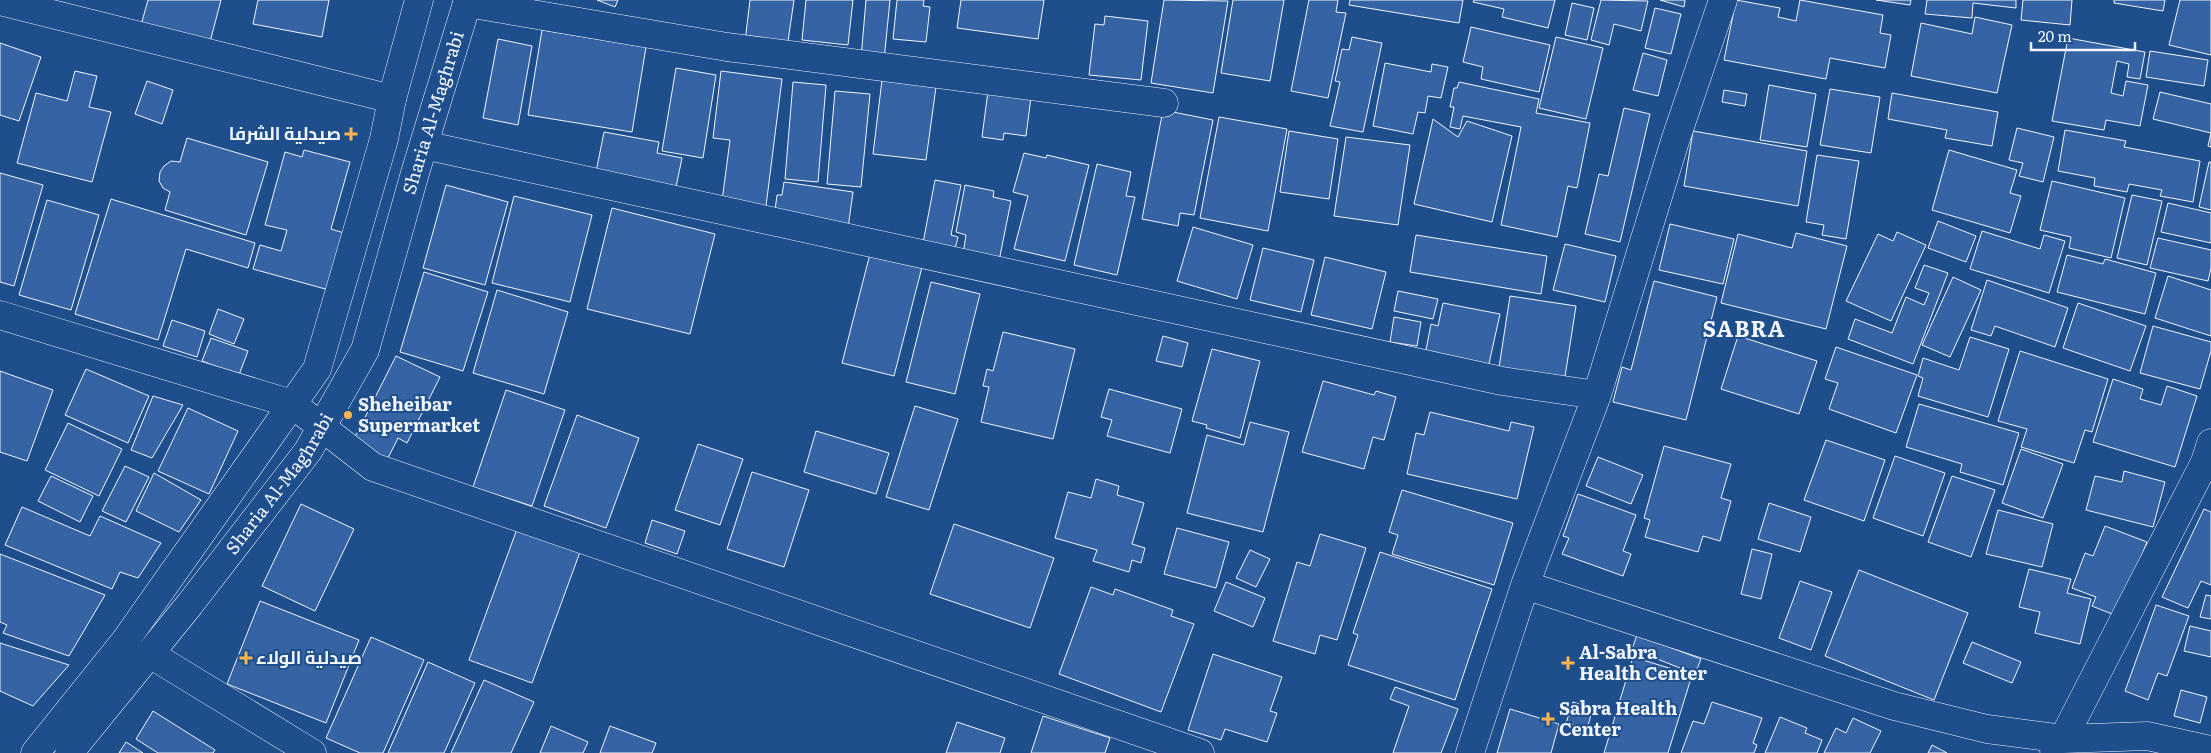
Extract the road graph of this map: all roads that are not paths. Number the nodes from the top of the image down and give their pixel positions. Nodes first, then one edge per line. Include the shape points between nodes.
1 (419, 0) edge
2 (1723, 0) edge
3 (0, 1) edge
4 (467, 1) edge
5 (392, 99) junction
6 (1164, 103) dead end
7 (424, 145) junction
8 (0, 315) edge
9 (1597, 395) junction
10 (292, 404) junction
11 (321, 427) junction
12 (2211, 443) edge
13 (1524, 586) junction
14 (150, 654) junction
15 (2057, 746) edge
16 (2211, 750) edge
17 (35, 753) edge
18 (68, 753) edge
19 (312, 753) edge
20 (1200, 753) edge
21 (1470, 753) edge

1 - 5 street, Sharia Al-Maghrabi
2 - 9 street via 1674,141
3 - 5 street
4 - 6 street via 764,52
4 - 7 street, Sharia Al-Maghrabi
5 - 10 street, Sharia Al-Maghrabi via 384,138 318,369
7 - 9 street via 1502,381
7 - 11 street, Sharia Al-Maghrabi via 365,350
8 - 10 street
9 - 13 street
10 - 11 street
10 - 17 street, Sharia Al-Maghrabi via 126,641
11 - 14 street, Sharia Al-Maghrabi via 308,452
11 - 20 street via 373,468
12 - 15 street via 2205,462
13 - 15 street via 1894,706
13 - 21 street
14 - 18 street, Sharia Al-Maghrabi
14 - 19 street
15 - 16 street via 2147,736

